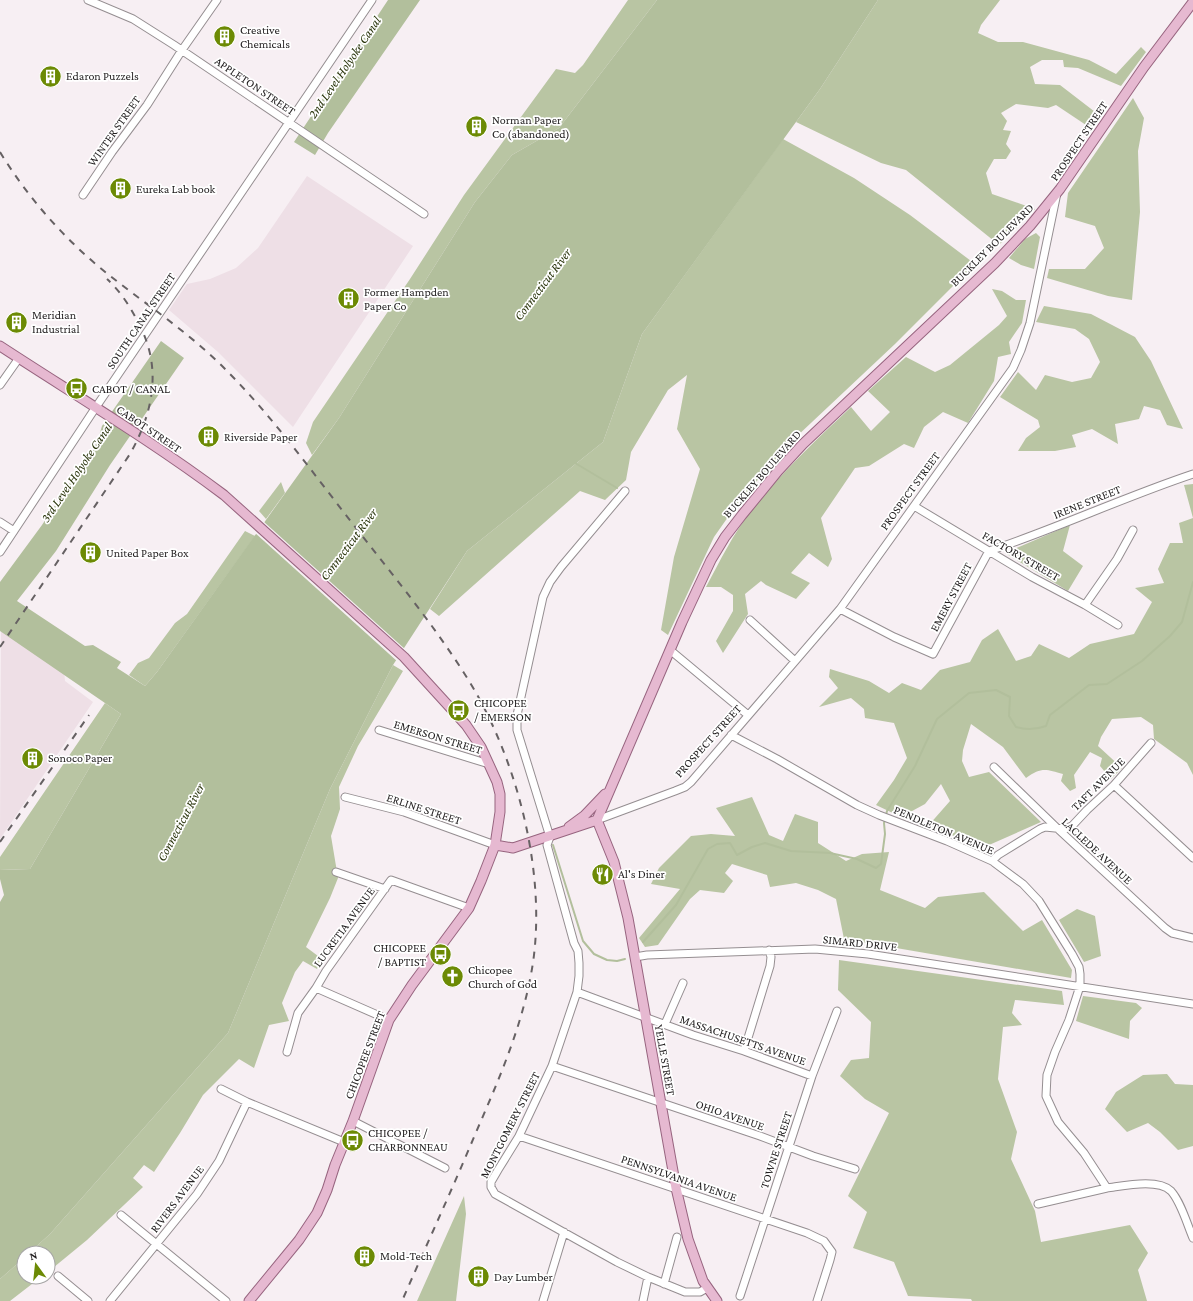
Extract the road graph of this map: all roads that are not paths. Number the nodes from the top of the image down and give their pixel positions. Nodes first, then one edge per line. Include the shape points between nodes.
1 (88, 0) edge
2 (217, 0) edge
3 (372, 0) edge
4 (1193, 2) edge
5 (182, 50) junction
6 (291, 125) junction
7 (1057, 193) junction
8 (83, 195) dead end
9 (424, 214) dead end
10 (0, 346) edge
11 (19, 358) junction
12 (0, 385) edge
13 (99, 409) junction
14 (1193, 474) edge
15 (625, 491) dead end
16 (914, 506) junction
17 (0, 522) edge
18 (1133, 530) dead end
19 (14, 531) junction
20 (989, 551) junction
21 (0, 552) edge
22 (330, 590) joint
23 (1085, 605) junction
24 (840, 609) junction
25 (750, 620) dead end
26 (1118, 625) dead end
27 (670, 650) junction
28 (795, 661) junction
29 (748, 715) junction
30 (380, 730) dead end
31 (731, 735) junction
32 (1151, 744) dead end
33 (489, 764) junction
34 (994, 768) dead end
35 (613, 785) junction
36 (1114, 785) junction
37 (345, 797) dead end
38 (597, 820) junction
39 (1058, 829) junction
40 (559, 834) junction
41 (550, 837) junction
42 (495, 845) junction
43 (1193, 858) edge
44 (992, 861) junction
45 (336, 872) dead end
46 (385, 889) junction
47 (469, 908) junction
48 (1193, 938) edge
49 (769, 950) junction
50 (635, 957) junction
51 (683, 983) dead end
52 (1080, 986) junction
53 (316, 988) junction
54 (577, 992) junction
55 (1193, 1004) edge
56 (837, 1011) dead end
57 (645, 1017) junction
58 (389, 1020) junction
59 (665, 1024) junction
60 (744, 1051) junction
61 (287, 1052) dead end
62 (552, 1066) junction
63 (812, 1076) junction
64 (221, 1089) dead end
65 (247, 1102) junction
66 (661, 1103) junction
67 (353, 1121) junction
68 (519, 1136) junction
69 (344, 1142) junction
70 (788, 1147) junction
71 (445, 1168) dead end
72 (855, 1168) dead end
73 (676, 1188) junction
74 (1108, 1188) junction
75 (1038, 1204) dead end
76 (122, 1215) dead end
77 (766, 1219) junction
78 (564, 1232) junction
79 (677, 1237) dead end
80 (1193, 1238) edge
81 (156, 1244) junction
82 (58, 1276) dead end
83 (648, 1277) junction
84 (664, 1284) junction
85 (707, 1288) junction
86 (740, 1296) dead end
87 (543, 1299) edge
88 (88, 1301) edge
89 (110, 1301) edge
90 (226, 1301) edge
91 (249, 1301) edge
92 (643, 1301) edge
93 (717, 1301) edge
94 (816, 1301) edge

1 - 5 street, APPLETON STREET via 133,19
2 - 5 street, WINTER STREET
3 - 6 street, SOUTH CANAL STREET
4 - 7 main road, PROSPECT STREET via 1144,67
5 - 6 street, APPLETON STREET
5 - 8 street, WINTER STREET
6 - 9 street, APPLETON STREET
6 - 13 street, SOUTH CANAL STREET
7 - 16 street, PROSPECT STREET via 1030,323 1013,368
7 - 27 main road, BUCKLEY BOULEVARD via 1021,237 995,263 778,471 725,537 699,584
10 - 11 main road, CABOT STREET
11 - 12 street
11 - 13 main road, CABOT STREET
13 - 19 street, SOUTH CANAL STREET
13 - 22 main road, CABOT STREET via 224,495
14 - 20 street, IRENE STREET
15 - 41 street, MONTGOMERY STREET via 550,582 543,597 528,663 517,715 517,730
16 - 20 street, FACTORY STREET
16 - 24 street, PROSPECT STREET
17 - 19 street
18 - 23 street via 1117,559
19 - 21 street, SOUTH CANAL STREET
20 - 23 street, FACTORY STREET
20 - 24 street, EMERY STREET via 933,654
22 - 33 main road, CHICOPEE STREET via 404,657 466,724 482,747
23 - 26 street, FACTORY STREET
24 - 28 street, PROSPECT STREET
25 - 28 street
27 - 29 street
27 - 35 main road, BUCKLEY BOULEVARD
28 - 29 street, PROSPECT STREET
29 - 31 street, PROSPECT STREET
30 - 33 street, EMERSON STREET
31 - 38 street, PROSPECT STREET via 685,787
31 - 44 street, PENDLETON AVENUE via 879,815
32 - 36 street, TAFT AVENUE
33 - 42 main road, CHICOPEE STREET via 500,794
34 - 39 street, LACLEDE AVENUE
35 - 38 main road, BUCKLEY BOULEVARD
35 - 40 main road via 584,816
36 - 39 street, TAFT AVENUE via 1072,826
36 - 43 street
37 - 42 street, ERLINE STREET via 404,812
38 - 40 main road, PROSPECT STREET
38 - 50 main road, YELLE STREET via 614,862
39 - 44 street, TAFT AVENUE via 1040,829
39 - 48 street, LACLEDE AVENUE via 1165,928
40 - 41 main road, PROSPECT STREET
41 - 42 main road, PROSPECT STREET via 513,848
41 - 54 street, MONTGOMERY STREET via 547,845 578,951 580,976
42 - 47 main road, CHICOPEE STREET
44 - 52 street, PENDLETON AVENUE via 1023,884 1039,901 1079,967
45 - 46 street
46 - 47 street, LUCRETIA AVENUE via 391,880
46 - 53 street, LUCRETIA AVENUE
47 - 58 main road, CHICOPEE STREET
49 - 50 street, SIMARD DRIVE
49 - 52 street, SIMARD DRIVE via 815,949 868,954
49 - 60 street via 770,966
50 - 57 main road, YELLE STREET
51 - 59 street
52 - 55 street
52 - 74 street via 1047,1075 1046,1096 1058,1122 1084,1153
53 - 58 street
53 - 61 street, LUCRETIA AVENUE via 298,1013
54 - 57 street, MASSACHUSETTS AVENUE
54 - 62 street, MONTGOMERY STREET
56 - 63 street, TOWNE STREET
57 - 59 street, MASSACHUSETTS AVENUE
57 - 66 main road, YELLE STREET
58 - 67 main road, CHICOPEE STREET
59 - 60 street, MASSACHUSETTS AVENUE
60 - 63 street, MASSACHUSETTS AVENUE
62 - 66 street, OHIO AVENUE
62 - 68 street, MONTGOMERY STREET
63 - 70 street, TOWNE STREET
64 - 65 street
65 - 69 street
65 - 81 street, RIVERS AVENUE via 219,1160 197,1194
66 - 70 street, OHIO AVENUE
66 - 73 main road, YELLE STREET
67 - 69 main road, CHICOPEE STREET
67 - 71 street
68 - 73 street, PENNSYLVANIA AVENUE
68 - 78 street, MONTGOMERY STREET via 491,1182 492,1190
69 - 91 main road, CHICOPEE STREET via 317,1213 299,1240
70 - 72 street, OHIO AVENUE
70 - 77 street, TOWNE STREET
73 - 77 street, PENNSYLVANIA AVENUE
73 - 85 main road, YELLE STREET via 688,1239
74 - 75 street
74 - 80 street via 1144,1184 1159,1185 1170,1190
76 - 81 street
77 - 86 street, TOWNE STREET
77 - 94 street, PENNSYLVANIA AVENUE via 813,1236 829,1246 832,1252
78 - 83 street, MONTGOMERY STREET
78 - 87 street
79 - 84 street
81 - 89 street, RIVERS AVENUE
81 - 90 street
82 - 88 street
83 - 84 street, MONTGOMERY STREET
83 - 92 street
84 - 85 street, MONTGOMERY STREET via 685,1292 700,1292
85 - 93 main road, YELLE STREET

